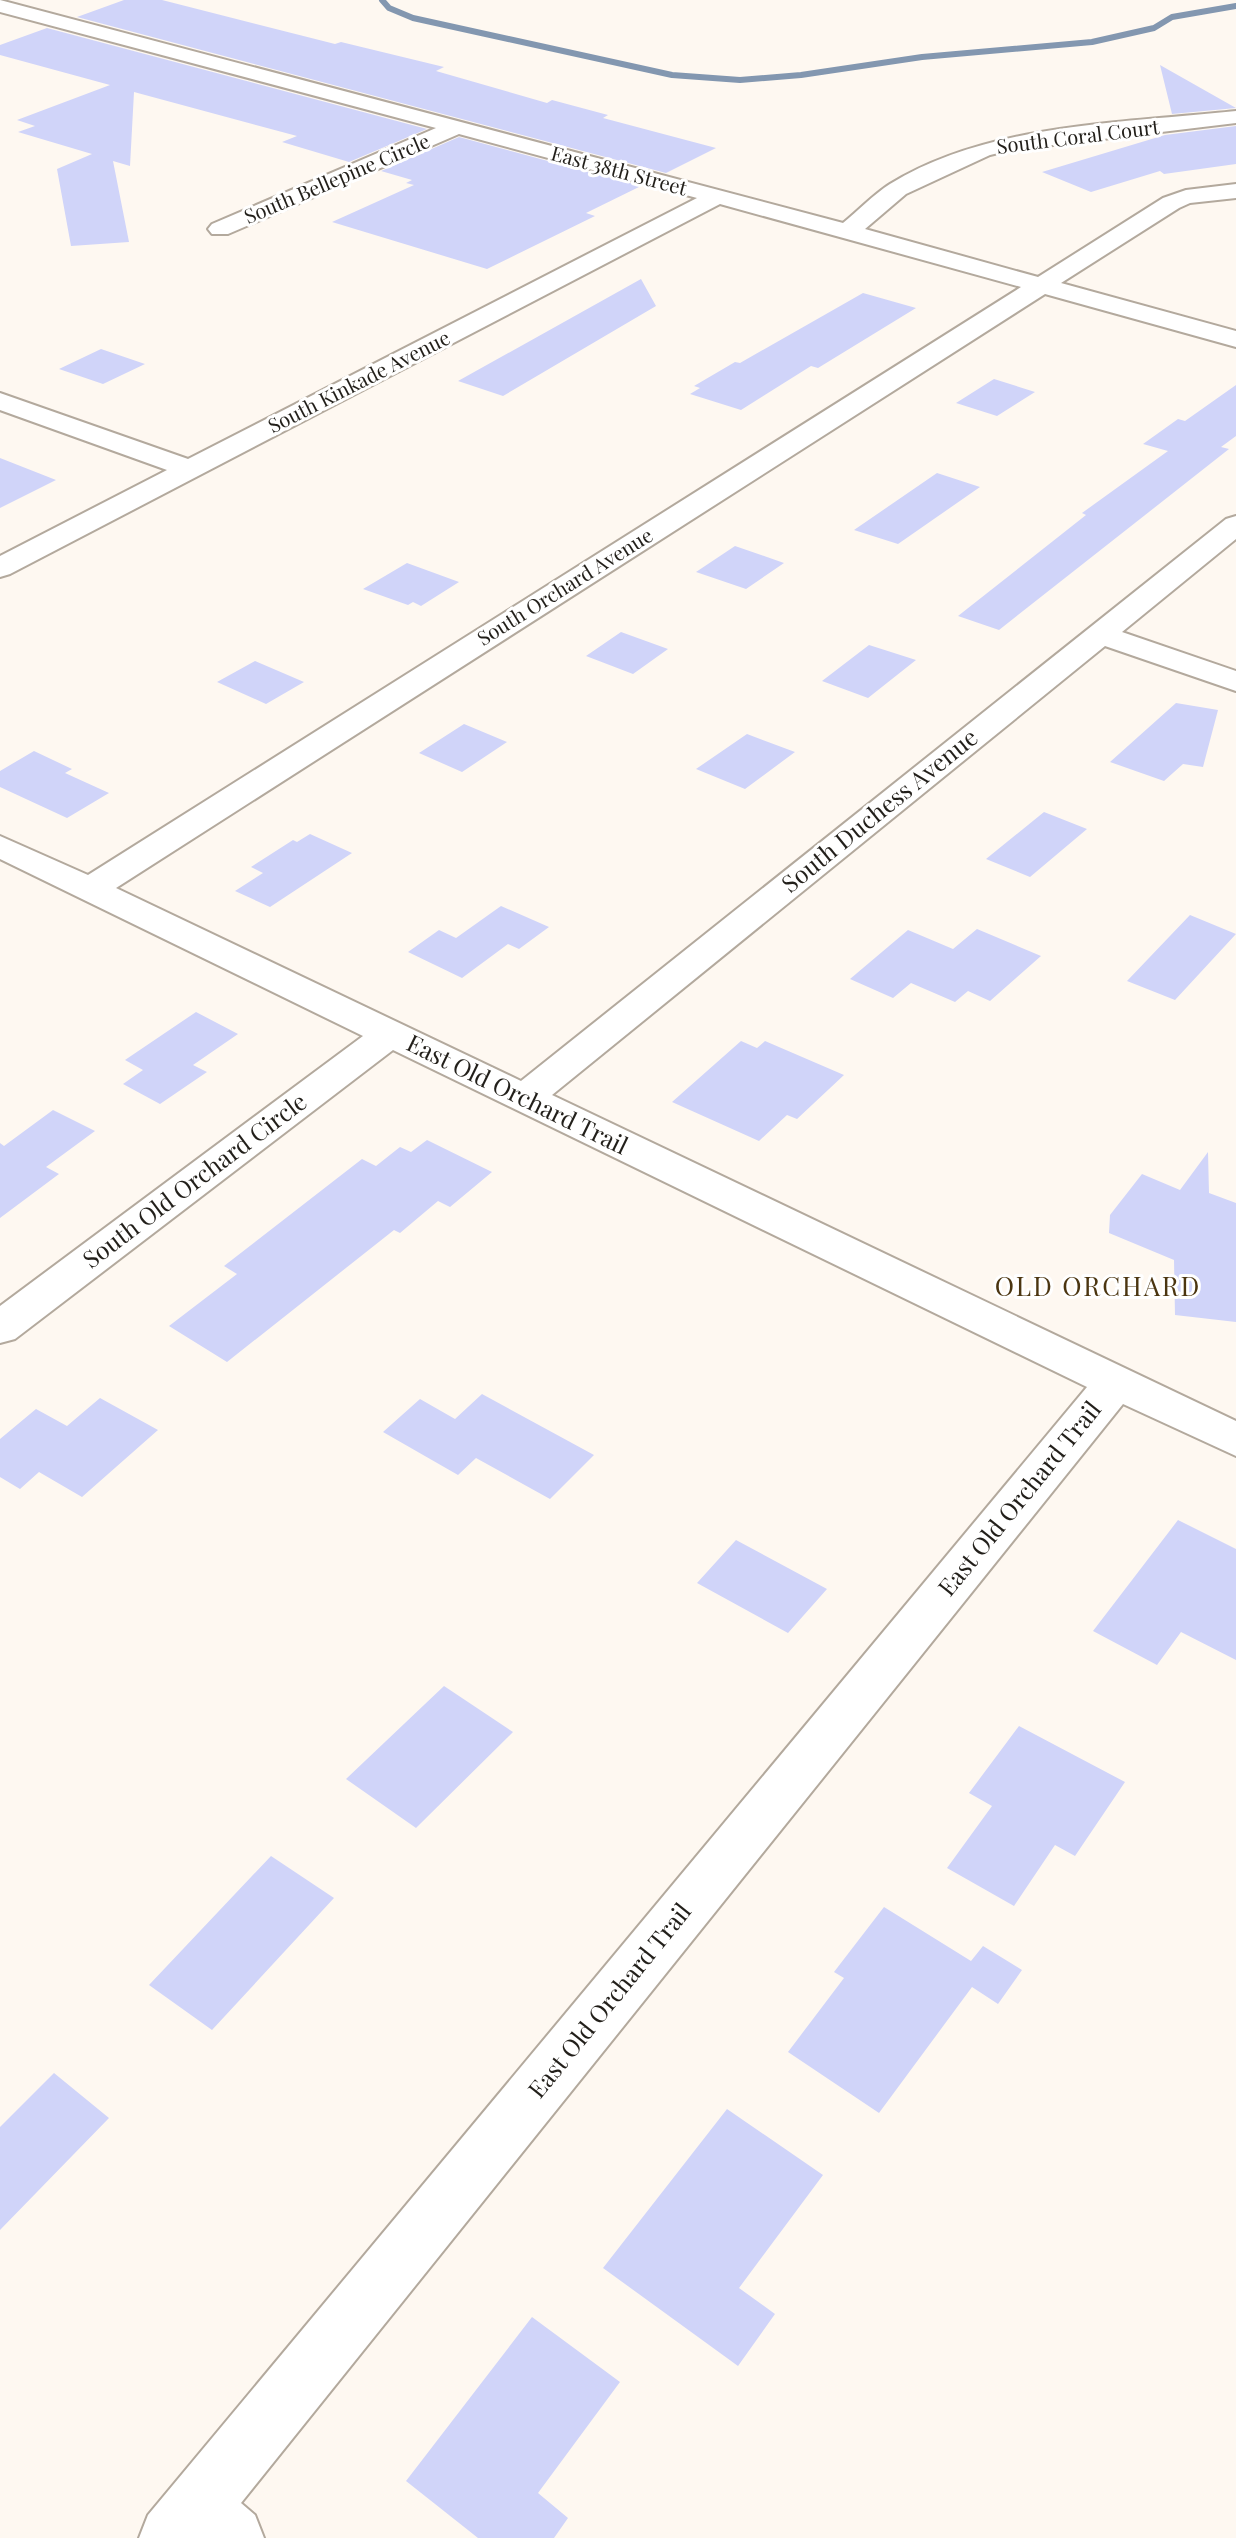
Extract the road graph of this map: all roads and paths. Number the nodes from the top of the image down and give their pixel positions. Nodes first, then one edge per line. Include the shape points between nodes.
1 (36, 0) edge
2 (5, 8) edge
3 (1236, 117) edge
4 (455, 128) junction
5 (1236, 191) edge
6 (718, 196) junction
7 (220, 229) dead end
8 (847, 232) junction
9 (1039, 285) junction
10 (1236, 339) edge
11 (0, 401) edge
12 (189, 469) junction
13 (1236, 525) edge
14 (0, 568) edge
15 (1100, 634) junction
16 (1236, 682) edge
17 (0, 846) edge
18 (90, 889) junction
19 (390, 1034) junction
20 (524, 1098) junction
21 (0, 1328) edge
22 (1116, 1382) junction
23 (1236, 1440) edge
24 (200, 2528) edge

1 - 2 street
2 - 4 street, East 38th Street
3 - 8 street, South Coral Court via 982,150 898,189
4 - 6 street, East 38th Street
4 - 7 street, South Bellepine Circle
5 - 9 street, South Orchard Avenue via 1171,203
6 - 8 street, East 38th Street
6 - 12 street, South Kinkade Avenue
8 - 9 street, East 38th Street
9 - 10 street, East 38th Street
9 - 18 street, South Orchard Avenue
11 - 12 street
12 - 14 street, South Kinkade Avenue
13 - 15 street, South Duchess Avenue
15 - 16 street
15 - 20 street, South Duchess Avenue
17 - 18 street, East Old Orchard Trail
18 - 19 street, East Old Orchard Trail
19 - 20 street, East Old Orchard Trail
19 - 21 street, South Old Orchard Circle
20 - 22 street, East Old Orchard Trail
22 - 23 street
22 - 24 street, East Old Orchard Trail

